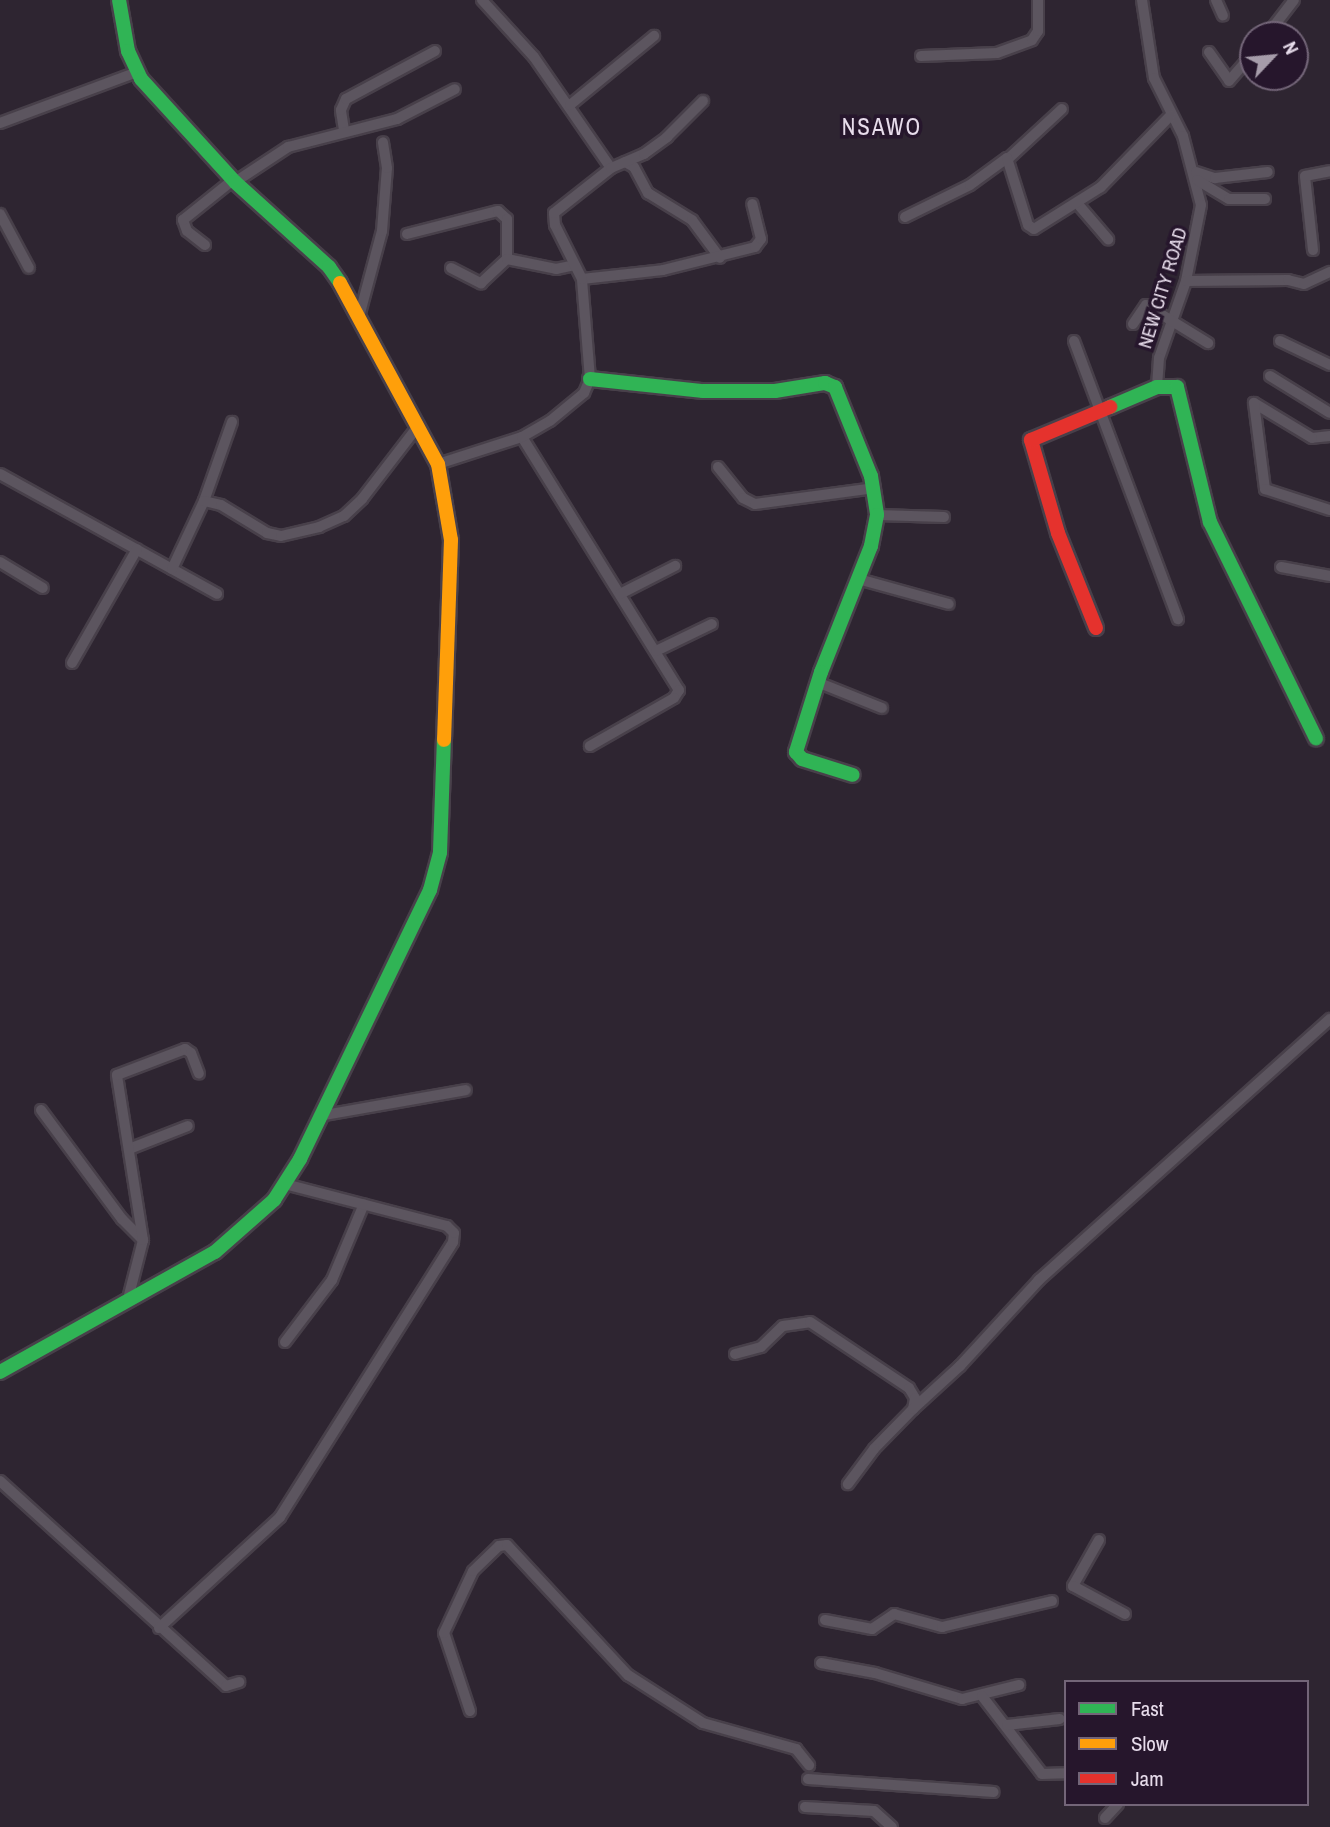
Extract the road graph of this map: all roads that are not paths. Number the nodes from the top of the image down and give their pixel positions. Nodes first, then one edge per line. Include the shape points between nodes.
1 (119, 0) edge
2 (482, 0) edge
3 (1038, 0) edge
4 (1142, 0) edge
5 (1216, 0) edge
6 (1294, 0) edge
7 (1223, 16) dead end
8 (1278, 21) edge
9 (654, 36) dead end
10 (435, 51) dead end
11 (1209, 52) dead end
12 (921, 56) dead end
13 (1239, 69) edge
14 (137, 72) junction
15 (455, 89) dead end
16 (703, 101) dead end
17 (570, 105) junction
18 (1062, 109) dead end
19 (1171, 115) junction
20 (0, 123) edge
21 (344, 130) junction
22 (383, 142) dead end
23 (1009, 158) junction
24 (625, 162) junction
25 (611, 168) junction
26 (1330, 171) edge
27 (1268, 172) dead end
28 (1196, 176) junction
29 (234, 181) junction
30 (1265, 199) dead end
31 (1076, 203) junction
32 (752, 204) dead end
33 (0, 214) edge
34 (905, 217) dead end
35 (407, 234) dead end
36 (1108, 239) dead end
37 (205, 245) dead end
38 (1313, 250) dead end
39 (508, 258) junction
40 (720, 258) junction
41 (575, 265) junction
42 (29, 268) dead end
43 (451, 268) dead end
44 (1330, 272) edge
45 (582, 279) junction
46 (1186, 281) junction
47 (360, 313) junction
48 (1172, 319) junction
49 (1133, 324) dead end
50 (1074, 341) dead end
51 (1280, 341) dead end
52 (1208, 343) dead end
53 (1330, 365) edge
54 (1270, 376) dead end
55 (590, 379) junction
56 (1157, 387) junction
57 (1100, 409) junction
58 (1330, 413) edge
59 (232, 422) dead end
60 (419, 425) junction
61 (1330, 436) edge
62 (522, 437) junction
63 (438, 464) junction
64 (718, 467) dead end
65 (0, 474) edge
66 (875, 488) junction
67 (204, 502) junction
68 (1330, 510) edge
69 (877, 515) junction
70 (944, 517) dead end
71 (137, 549) junction
72 (0, 562) edge
73 (675, 566) dead end
74 (1281, 567) dead end
75 (172, 569) junction
76 (1330, 576) edge
77 (858, 579) junction
78 (43, 588) dead end
79 (217, 594) dead end
80 (620, 594) junction
81 (949, 604) dead end
82 (1178, 619) dead end
83 (712, 624) dead end
84 (1096, 628) dead end
85 (656, 651) junction
86 (72, 663) dead end
87 (817, 682) junction
88 (882, 708) dead end
89 (1316, 738) dead end
90 (590, 746) dead end
91 (853, 775) dead end
92 (1330, 1019) edge
93 (198, 1074) dead end
94 (466, 1090) dead end
95 (41, 1110) dead end
96 (319, 1116) junction
97 (188, 1126) dead end
98 (129, 1149) junction
99 (285, 1184) junction
100 (364, 1204) junction
101 (143, 1240) junction
102 (128, 1299) junction
103 (285, 1342) dead end
104 (735, 1354) dead end
105 (0, 1372) edge
106 (913, 1409) junction
107 (0, 1481) edge
108 (848, 1484) dead end
109 (1099, 1540) dead end
110 (1052, 1601) dead end
111 (1125, 1614) dead end
112 (825, 1620) dead end
113 (159, 1628) junction
114 (821, 1663) dead end
115 (239, 1682) dead end
116 (1020, 1685) dead end
117 (982, 1696) junction
118 (470, 1711) dead end
119 (1060, 1719) dead end
120 (1007, 1725) junction
121 (809, 1765) dead end
122 (1064, 1773) edge
123 (808, 1779) dead end
124 (995, 1792) dead end
125 (1116, 1806) edge
126 (806, 1807) dead end
127 (1105, 1818) dead end
128 (892, 1827) edge

1 - 14 street
2 - 17 street
3 - 12 street via 1038,31 1032,40 997,53
4 - 19 street, NEW CITY ROAD via 1152,71
5 - 7 street
6 - 8 street
9 - 17 street
10 - 21 street via 346,99 341,110
11 - 13 street via 1229,81
14 - 20 street
14 - 29 street
15 - 21 street via 397,119
16 - 24 street via 667,136
17 - 25 street
18 - 23 street
19 - 28 street, NEW CITY ROAD
19 - 31 street via 1101,187
21 - 29 street via 278,151
22 - 47 street via 387,168 382,230
23 - 31 street via 1031,228
23 - 34 street via 964,188
24 - 25 street
24 - 40 street via 634,167 648,193 692,220
25 - 41 street via 554,213 555,225
26 - 38 street via 1305,176
27 - 28 street
28 - 30 street via 1229,199
28 - 46 street, NEW CITY ROAD via 1199,233
29 - 37 street via 183,220 187,231
29 - 47 street via 329,267
31 - 36 street
32 - 40 street via 760,242
33 - 42 street
35 - 39 street via 498,211 506,219
39 - 41 street via 556,270
39 - 43 street via 481,282
40 - 45 street via 634,275
41 - 45 street
44 - 46 street via 1304,284 1288,280
45 - 55 street
46 - 48 street, NEW CITY ROAD
47 - 60 street
48 - 49 street via 1146,305
48 - 52 street
48 - 56 street, NEW CITY ROAD via 1159,358
50 - 57 street
51 - 53 street
54 - 58 street
55 - 62 street via 570,406
55 - 66 street via 712,391 785,390 829,383 848,411
56 - 57 street
56 - 89 street via 1177,387 1181,392 1210,522
57 - 82 street
57 - 84 street via 1035,435 1031,444
59 - 67 street
60 - 63 street
60 - 67 street via 362,499 344,516 319,527 281,536 249,525 221,505
61 - 68 street via 1312,438 1254,403 1265,489
62 - 63 street
62 - 80 street
63 - 96 street via 451,540 438,861 422,909
64 - 66 street via 743,498 755,503
65 - 71 street
66 - 69 street
67 - 75 street
69 - 70 street
69 - 77 street
71 - 75 street
71 - 86 street
72 - 78 street
73 - 80 street
74 - 76 street
75 - 79 street
77 - 81 street
77 - 87 street
80 - 85 street
83 - 85 street
85 - 90 street via 678,688 677,695
87 - 88 street
87 - 91 street via 797,755
92 - 106 street via 1039,1280 960,1366
93 - 98 street via 187,1049 121,1070 117,1080
94 - 96 street
95 - 101 street via 122,1219
96 - 99 street
97 - 98 street
98 - 101 street
99 - 100 street
99 - 102 street via 236,1237
100 - 103 street via 332,1280
100 - 113 street via 447,1226 454,1233 453,1242 279,1517
101 - 102 street
102 - 105 street
104 - 106 street via 761,1347 783,1326 810,1322 897,1377 915,1398
106 - 108 street
107 - 113 street
109 - 111 street via 1073,1586
110 - 112 street via 942,1627 894,1614 872,1629
113 - 115 street via 226,1686
114 - 117 street via 875,1673 954,1698
116 - 117 street
117 - 120 street
118 - 121 street via 444,1633 473,1571 507,1545 628,1675 703,1723 796,1749
119 - 120 street
120 - 122 street via 1042,1774
123 - 124 street
125 - 127 street
126 - 128 street via 874,1811

